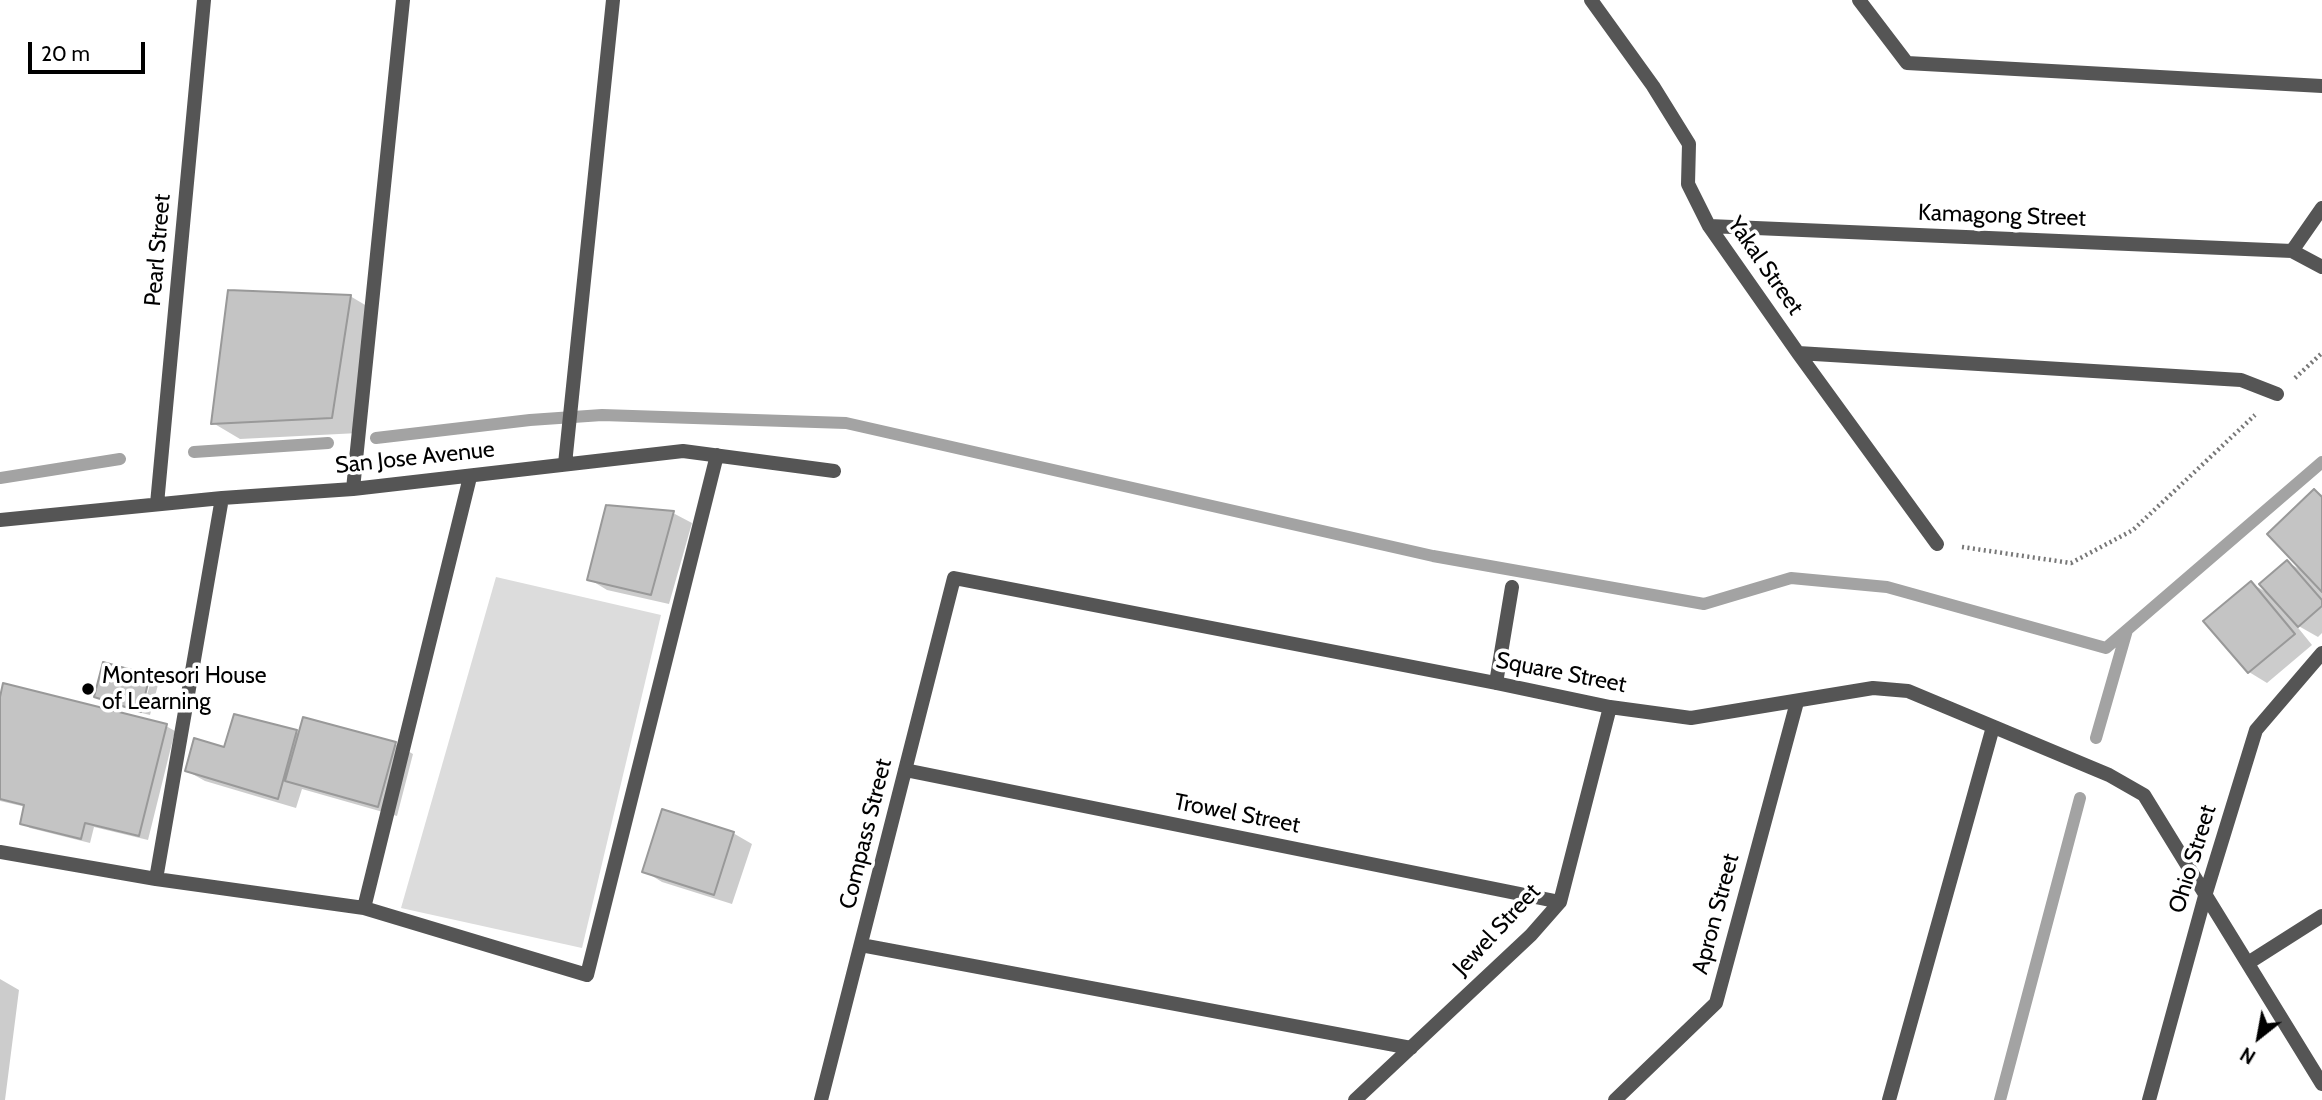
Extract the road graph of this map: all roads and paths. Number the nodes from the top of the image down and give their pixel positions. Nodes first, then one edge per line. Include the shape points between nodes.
1 (204, 0) edge
2 (403, 0) edge
3 (613, 0) edge
4 (1591, 0) edge
5 (1859, 0) edge
6 (2322, 86) edge
7 (2322, 208) edge
8 (1709, 226) junction
9 (2292, 251) junction
10 (2322, 267) edge
11 (1798, 353) junction
12 (2322, 353) edge
13 (2277, 394) junction
14 (716, 455) junction
15 (565, 464) junction
16 (834, 471) dead end
17 (470, 477) junction
18 (353, 489) junction
19 (222, 498) junction
20 (157, 504) junction
21 (0, 520) edge
22 (1937, 544) joint
23 (954, 578) joint
24 (1513, 587) dead end
25 (2322, 653) edge
26 (1496, 683) junction
27 (1797, 702) junction
28 (1610, 707) junction
29 (1993, 727) junction
30 (905, 770) junction
31 (0, 852) edge
32 (156, 878) junction
33 (2205, 896) junction
34 (1560, 902) junction
35 (364, 908) junction
36 (2322, 916) edge
37 (861, 944) junction
38 (2248, 963) junction
39 (1411, 1048) junction
40 (2322, 1084) edge
41 (821, 1100) edge
42 (1355, 1100) edge
43 (1615, 1100) edge
44 (1889, 1100) edge
45 (2149, 1100) edge

1 - 20 street, Pearl Street
2 - 18 street
3 - 15 street
4 - 8 street, Yakal Street via 1689,144 1688,184
5 - 6 street via 1907,63
7 - 9 street
8 - 9 street, Kamagong Street
8 - 11 street, Yakal Street
9 - 10 street, Kamagong Street
11 - 13 street via 2241,380
11 - 22 street, Yakal Street
12 - 13 path
13 - 22 path via 2133,530 2071,563
14 - 15 street, San Jose Avenue via 683,452
14 - 16 street, San Jose Avenue
14 - 35 street via 587,975
15 - 17 street, San Jose Avenue
17 - 18 street, San Jose Avenue
17 - 35 street
18 - 19 street, San Jose Avenue
19 - 20 street, San Jose Avenue
19 - 32 street
20 - 21 street, San Jose Avenue
23 - 26 street, Square Street
23 - 30 street, Compass Street
24 - 26 street
25 - 33 street, Ohio Street via 2256,730
26 - 28 street, Square Street
27 - 28 street, Square Street via 1691,718
27 - 29 street, Square Street via 1873,688 1908,691
27 - 43 street, Apron Street via 1716,1003
28 - 34 street, Jewel Street
29 - 33 street, Square Street via 2109,775 2144,795
29 - 44 street
30 - 34 street, Trowel Street
30 - 37 street, Compass Street
31 - 32 street
32 - 35 street
33 - 38 street
33 - 45 street, Ohio Street
34 - 39 street, Jewel Street
36 - 38 street
37 - 39 street
37 - 41 street, Compass Street
38 - 40 street
39 - 42 street, Jewel Street

